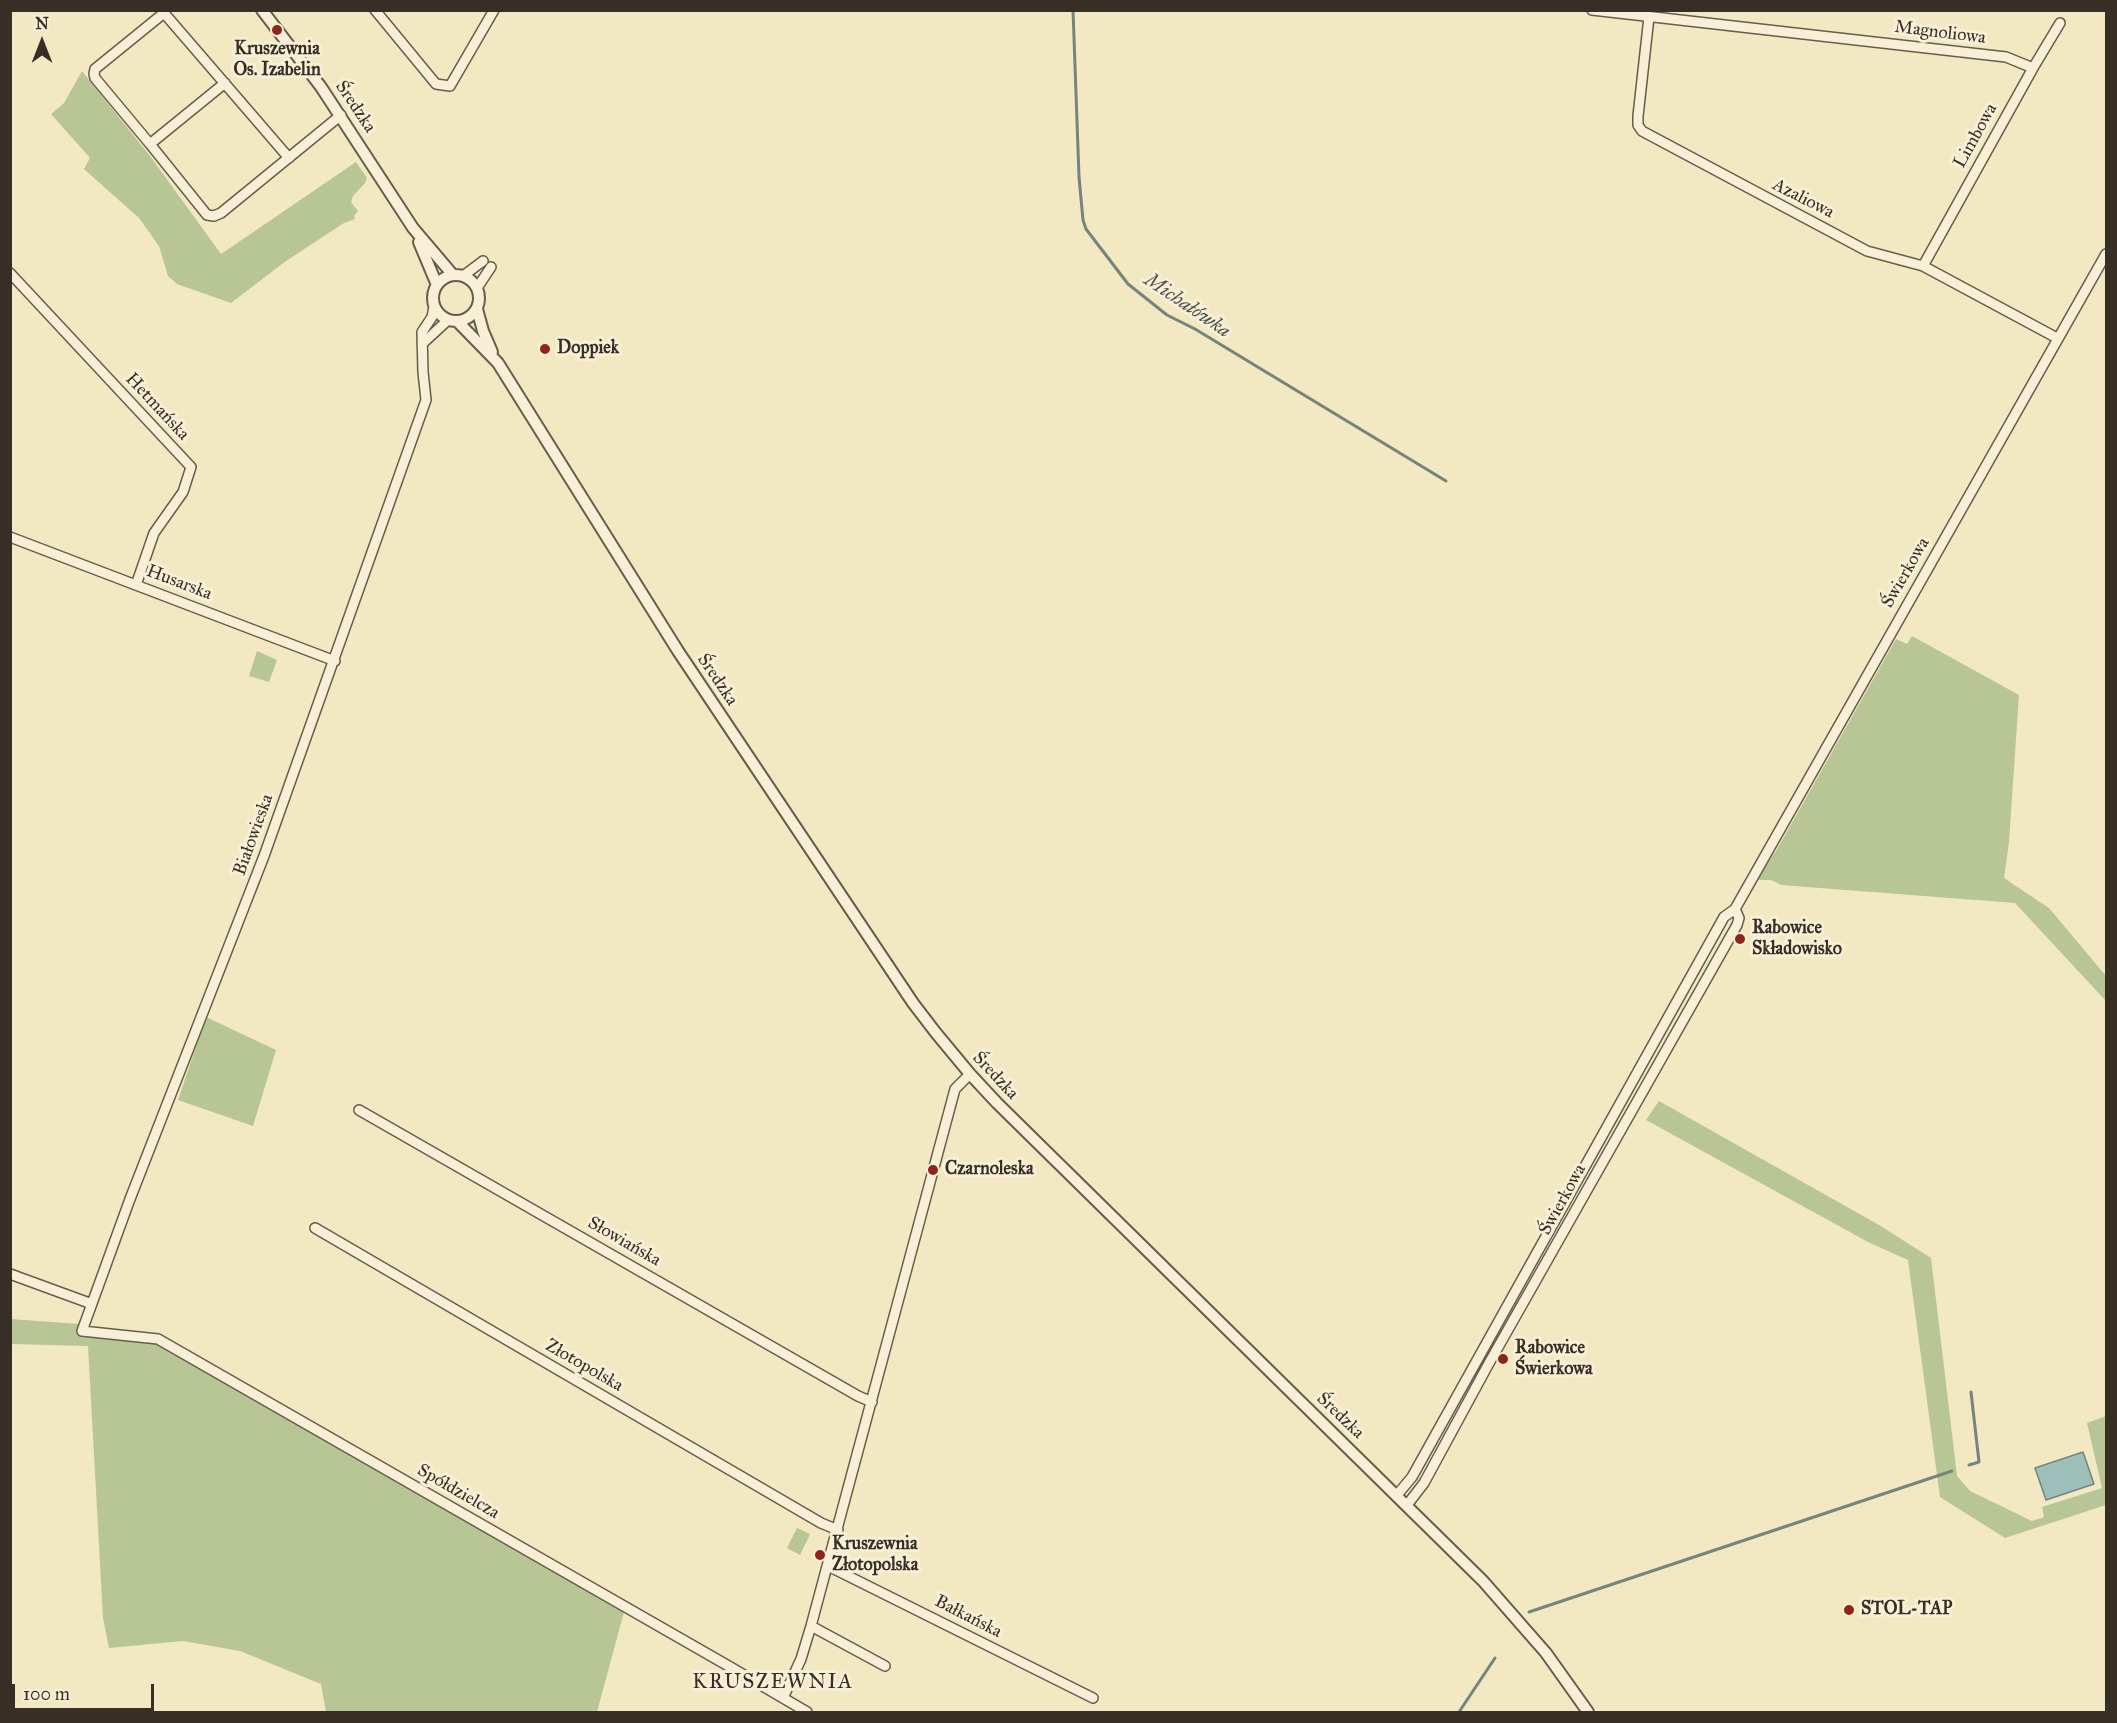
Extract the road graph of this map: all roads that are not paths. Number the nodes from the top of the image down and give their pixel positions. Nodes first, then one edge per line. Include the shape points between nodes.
1 (261, 10) edge
2 (375, 10) edge
3 (494, 10) edge
4 (1592, 10) edge
5 (165, 12) edge
6 (1649, 17) junction
7 (2060, 23) dead end
8 (2033, 69) junction
9 (225, 83) junction
10 (341, 115) junction
11 (150, 144) junction
12 (288, 158) junction
13 (413, 228) junction
14 (2106, 254) edge
15 (1923, 266) junction
16 (10, 273) edge
17 (458, 275) junction
18 (437, 285) junction
19 (477, 288) junction
20 (434, 307) junction
21 (477, 309) junction
22 (453, 321) junction
23 (2057, 338) junction
24 (422, 344) junction
25 (498, 363) junction
26 (10, 537) edge
27 (136, 585) junction
28 (335, 661) junction
29 (1735, 909) junction
30 (970, 1074) junction
31 (359, 1110) dead end
32 (315, 1228) dead end
33 (10, 1274) edge
34 (92, 1304) junction
35 (82, 1331) joint
36 (872, 1402) junction
37 (1396, 1495) junction
38 (1407, 1505) junction
39 (838, 1530) junction
40 (828, 1566) junction
41 (811, 1626) junction
42 (885, 1666) dead end
43 (783, 1698) junction
44 (1093, 1698) dead end
45 (807, 1713) edge
46 (1588, 1713) edge

1 - 10 street, Średzka
2 - 3 street via 436,84 450,86
4 - 6 street, Magnoliowa
5 - 9 street
5 - 11 street via 95,69 94,74
6 - 8 street, Magnoliowa via 2006,57
6 - 15 street, Azaliowa via 1638,116 1642,131 1867,251
7 - 8 street, Limbowa
8 - 15 street, Limbowa
9 - 11 street
9 - 12 street
10 - 12 street
10 - 13 street, Średzka
11 - 12 street via 207,215 214,216
13 - 17 street, Średzka
13 - 18 street, Średzka
14 - 23 street, Świerkowa
15 - 23 street, Azaliowa
16 - 27 street, Hetmańska via 191,467 183,492 154,533
17 - 18 street via 444,278
17 - 19 street
17 - 19 street via 487,264
18 - 20 street
19 - 21 street
20 - 22 street
20 - 24 street, Białowieska via 422,333
21 - 22 street via 469,318
21 - 25 street, Średzka
22 - 24 street
22 - 25 street, Średzka
23 - 29 street, Świerkowa
24 - 28 street, Białowieska via 426,400
25 - 30 street, Średzka via 678,651 913,1003
26 - 27 street, Husarska
27 - 28 street, Husarska
28 - 34 street, Białowieska
29 - 37 street, Świerkowa via 1724,917 1412,1477
29 - 38 street, Świerkowa via 1737,925 1424,1483
30 - 36 street via 955,1089
30 - 37 street, Średzka
31 - 36 street, Słowiańska
32 - 39 street, Złotopolska
33 - 34 street
34 - 35 street, Białowieska
35 - 43 street, Spółdzielcza via 158,1339
36 - 39 street
37 - 38 street, Średzka
38 - 46 street, Średzka via 1513,1613
39 - 40 street
40 - 41 street
40 - 44 street, Bałkańska
41 - 42 street
41 - 43 street
43 - 45 street, Spółdzielcza

